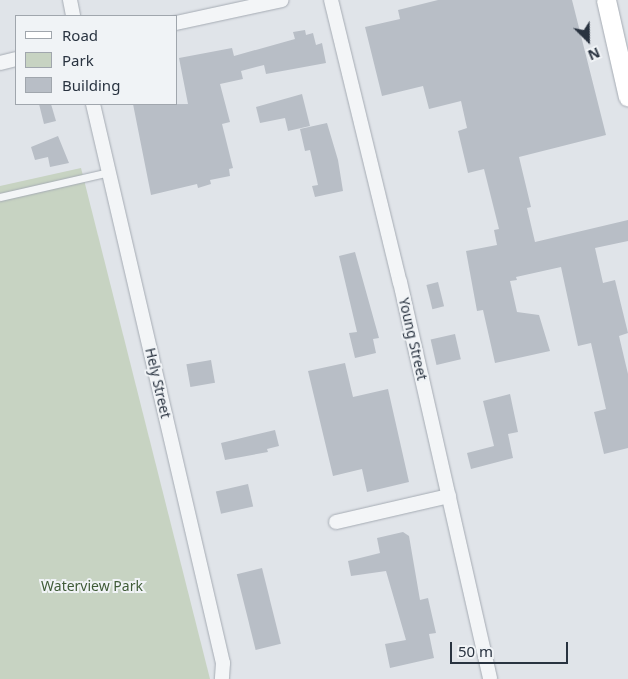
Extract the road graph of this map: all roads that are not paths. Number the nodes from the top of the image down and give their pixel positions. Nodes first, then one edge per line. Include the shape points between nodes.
1 (70, 0) edge
2 (282, 0) edge
3 (331, 0) edge
4 (606, 0) edge
5 (73, 15) edge
6 (178, 23) edge
7 (15, 59) edge
8 (0, 63) edge
9 (628, 97) edge
10 (93, 105) edge
11 (109, 172) junction
12 (0, 197) edge
13 (449, 496) junction
14 (336, 522) dead end
15 (222, 679) edge
16 (490, 679) edge

1 - 5 street
2 - 6 street
3 - 13 street, Young Street
4 - 9 main road
7 - 8 street
10 - 11 street, Hely Street
11 - 12 lane
11 - 15 street, Hely Street via 222,663
13 - 14 street
13 - 16 street, Young Street

